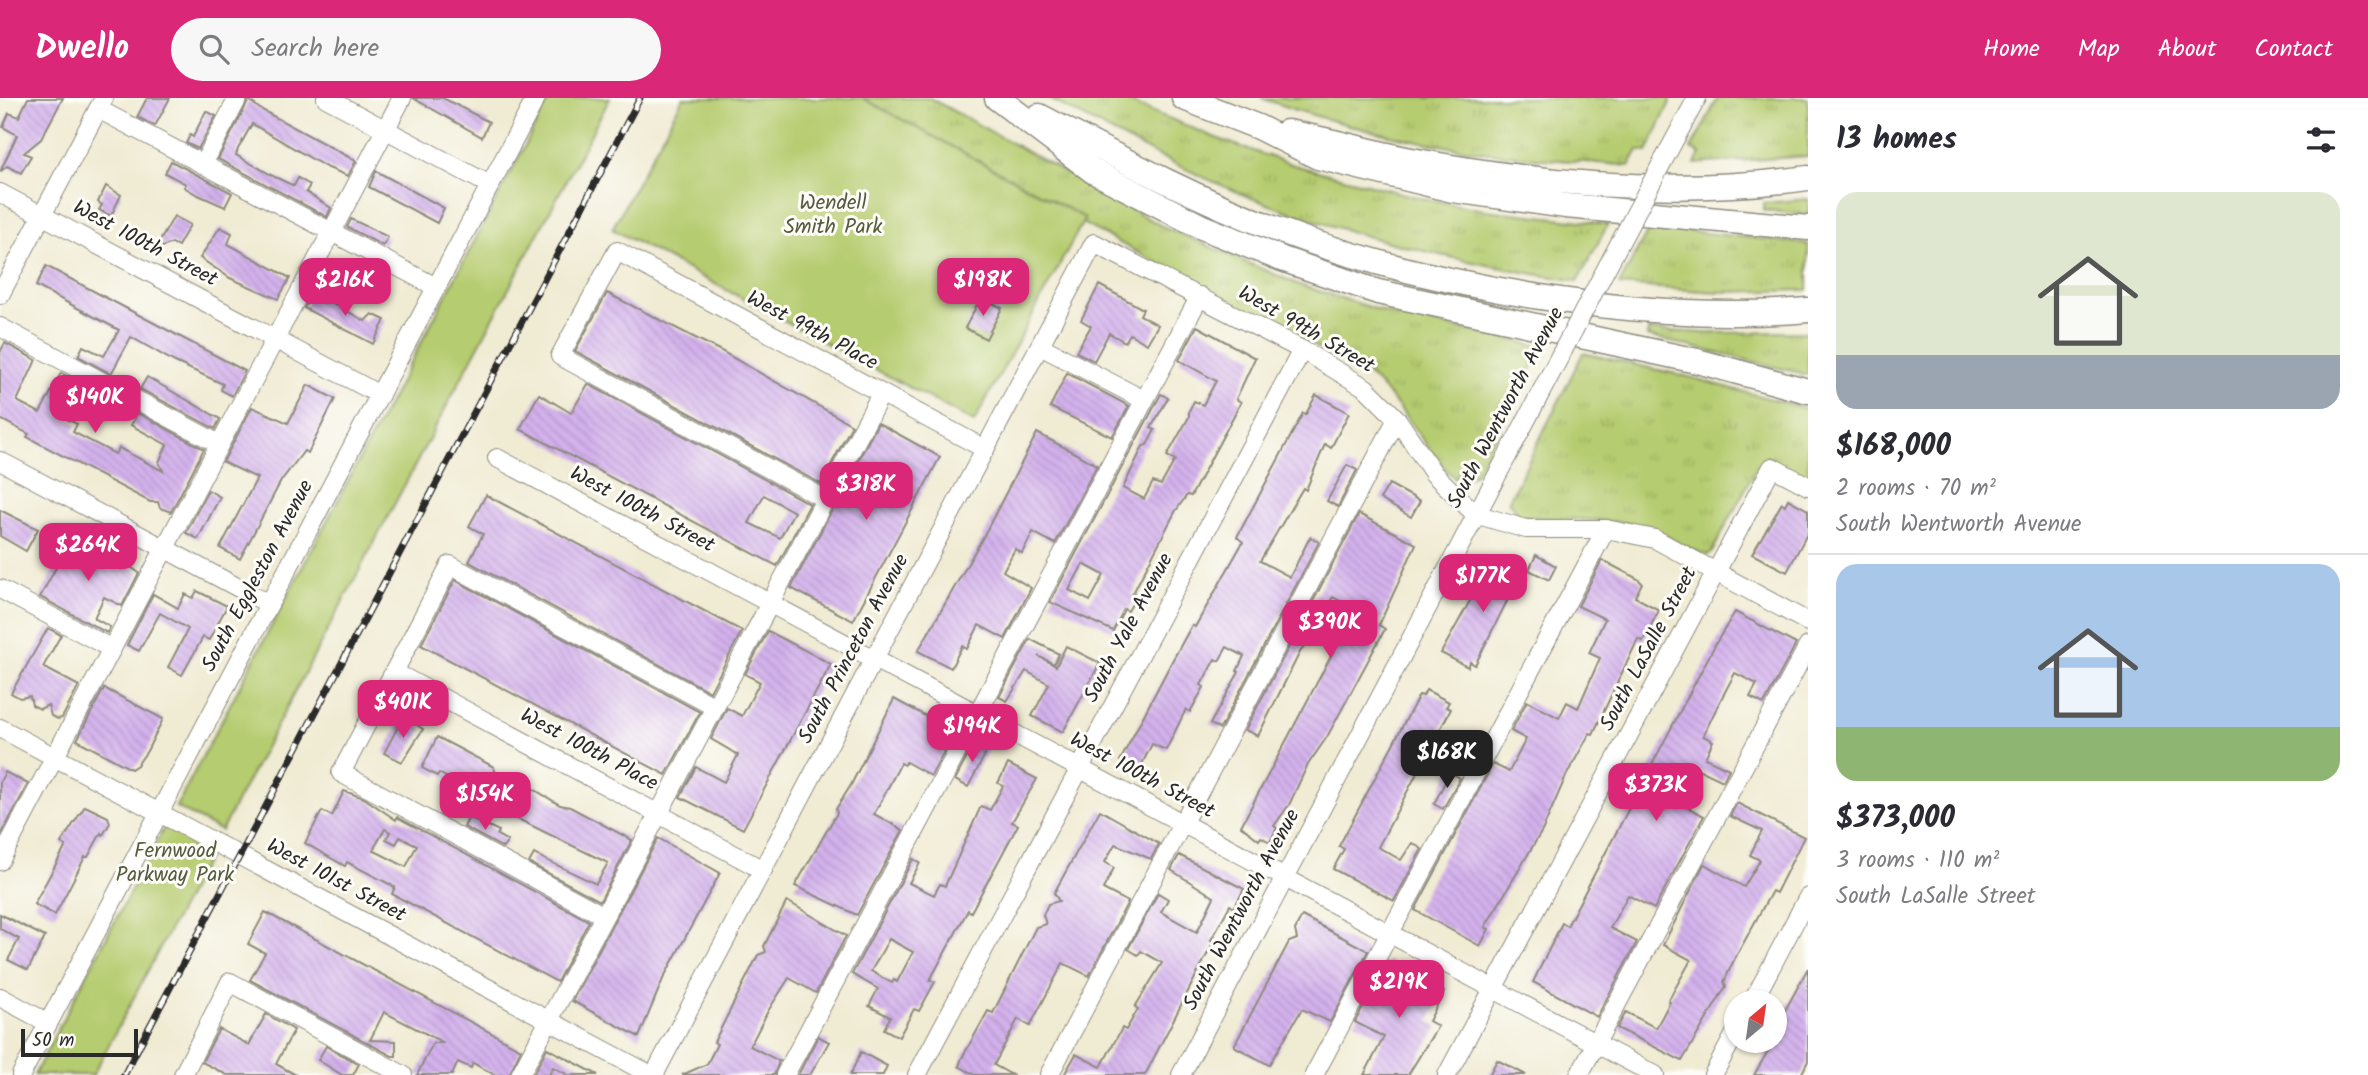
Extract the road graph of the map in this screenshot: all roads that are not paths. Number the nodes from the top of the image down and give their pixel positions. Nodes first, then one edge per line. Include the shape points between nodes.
1 (238, 98) edge
2 (326, 98) edge
3 (402, 98) edge
4 (536, 98) edge
5 (997, 98) edge
6 (1004, 98) edge
7 (1184, 98) edge
8 (1697, 98) edge
9 (101, 104) edge
10 (1258, 127) junction
11 (385, 130) junction
12 (202, 164) junction
13 (1808, 178) edge
14 (490, 186) junction
15 (0, 193) edge
16 (42, 216) junction
17 (1808, 228) edge
18 (331, 232) junction
19 (1094, 243) joint
20 (436, 288) junction
21 (0, 295) edge
22 (1200, 296) junction
23 (1808, 310) edge
24 (0, 327) edge
25 (275, 339) junction
26 (1040, 346) junction
27 (1302, 350) junction
28 (1808, 391) edge
29 (881, 394) junction
30 (380, 395) junction
31 (1144, 400) junction
32 (1397, 419) junction
33 (219, 444) junction
34 (985, 449) junction
35 (497, 458) dead end
36 (0, 461) edge
37 (1808, 486) edge
38 (825, 499) junction
39 (1475, 514) junction
40 (1606, 529) junction
41 (164, 548) junction
42 (1715, 573) junction
43 (0, 589) edge
44 (269, 604) junction
45 (770, 604) junction
46 (1808, 622) edge
47 (1808, 646) edge
48 (112, 649) junction
49 (874, 660) junction
50 (394, 672) junction
51 (715, 707) junction
52 (976, 714) junction
53 (0, 728) edge
54 (55, 757) junction
55 (1080, 769) junction
56 (159, 812) junction
57 (659, 813) junction
58 (1182, 824) junction
59 (0, 861) edge
60 (762, 870) junction
61 (1285, 878) junction
62 (1808, 897) edge
63 (604, 916) junction
64 (1388, 933) junction
65 (1493, 989) junction
66 (1759, 990) edge
67 (0, 997) edge
68 (549, 1021) junction
69 (48, 1023) junction
70 (1596, 1044) junction
71 (1724, 1054) edge
72 (21, 1075) edge
73 (183, 1075) edge
74 (403, 1075) edge
75 (520, 1075) edge
76 (653, 1075) edge
77 (785, 1075) edge
78 (917, 1075) edge
79 (1049, 1075) edge
80 (1181, 1075) edge
81 (1314, 1075) edge
82 (1447, 1075) edge
83 (1579, 1075) edge
84 (1655, 1075) edge
85 (1713, 1075) edge

1 - 12 street
2 - 11 street
3 - 11 street
4 - 14 street, South Eggleston Avenue
5 - 28 highway via 1093,172 1282,259 1378,292 1697,361
6 - 23 highway via 1181,189 1274,228 1378,261 1494,289 1651,311
7 - 10 highway
8 - 39 street, South Wentworth Avenue, bridge
9 - 12 street
9 - 16 street
10 - 13 highway via 1505,175 1614,184
10 - 17 highway via 1318,157 1453,190 1566,206
11 - 14 street
11 - 18 street
12 - 18 street
14 - 20 street, South Eggleston Avenue
15 - 16 street, West 100th Street
16 - 21 street
16 - 25 street, West 100th Street
18 - 20 street
18 - 25 street
19 - 22 street, West 99th Street
19 - 26 street, South Princeton Avenue
20 - 30 street, South Eggleston Avenue
22 - 27 street, West 99th Street
22 - 31 street
24 - 33 street
25 - 30 street, West 100th Street
25 - 33 street
26 - 31 street
26 - 34 street, South Princeton Avenue
27 - 32 street, West 99th Street via 1366,388
27 - 55 street, South Yale Avenue
29 - 34 street, West 99th Place
29 - 38 street
29 - 38 street, West 99th Place via 617,251 560,356
30 - 44 street, South Eggleston Avenue
31 - 52 street
32 - 39 street, West 99th Street via 1434,474
32 - 58 street
33 - 41 street
34 - 49 street, South Princeton Avenue
35 - 45 street, West 100th Street
36 - 41 street
37 - 42 street, South LaSalle Street via 1772,467
38 - 45 street
39 - 40 street, West 99th Street via 1525,529
39 - 61 street, South Wentworth Avenue
40 - 42 street, West 99th Street via 1655,539
40 - 64 street
41 - 44 street
41 - 48 street
42 - 46 street, West 99th Street
42 - 65 street, South LaSalle Street
43 - 48 street
44 - 56 street, South Eggleston Avenue
45 - 49 street, West 100th Street
45 - 51 street
47 - 70 street
48 - 54 street
49 - 52 street, West 100th Street
49 - 60 street, South Princeton Avenue
50 - 51 street via 450,565
50 - 57 street, West 100th Place
50 - 63 street via 341,773
51 - 57 street
52 - 55 street, West 100th Street
52 - 77 street
53 - 54 street, West 101st Street
54 - 56 street, West 101st Street
54 - 59 street
55 - 58 street, West 100th Street
55 - 78 street, South Yale Avenue
56 - 68 street, West 101st Street
56 - 69 street, South Eggleston Avenue
57 - 60 street, West 100th Place
57 - 63 street
58 - 61 street, West 100th Street
58 - 79 street
60 - 76 street, South Princeton Avenue
61 - 64 street, West 100th Street
61 - 80 street, South Wentworth Avenue
62 - 66 street
63 - 68 street
64 - 65 street, West 100th Street
64 - 81 street
65 - 70 street, West 100th Street
65 - 82 street, South LaSalle Street
67 - 69 street
68 - 75 street
68 - 76 street, West 101st Street
69 - 72 street, South Eggleston Avenue
70 - 83 street
70 - 84 street, West 100th Street
71 - 85 street
73 - 74 street via 230,982

